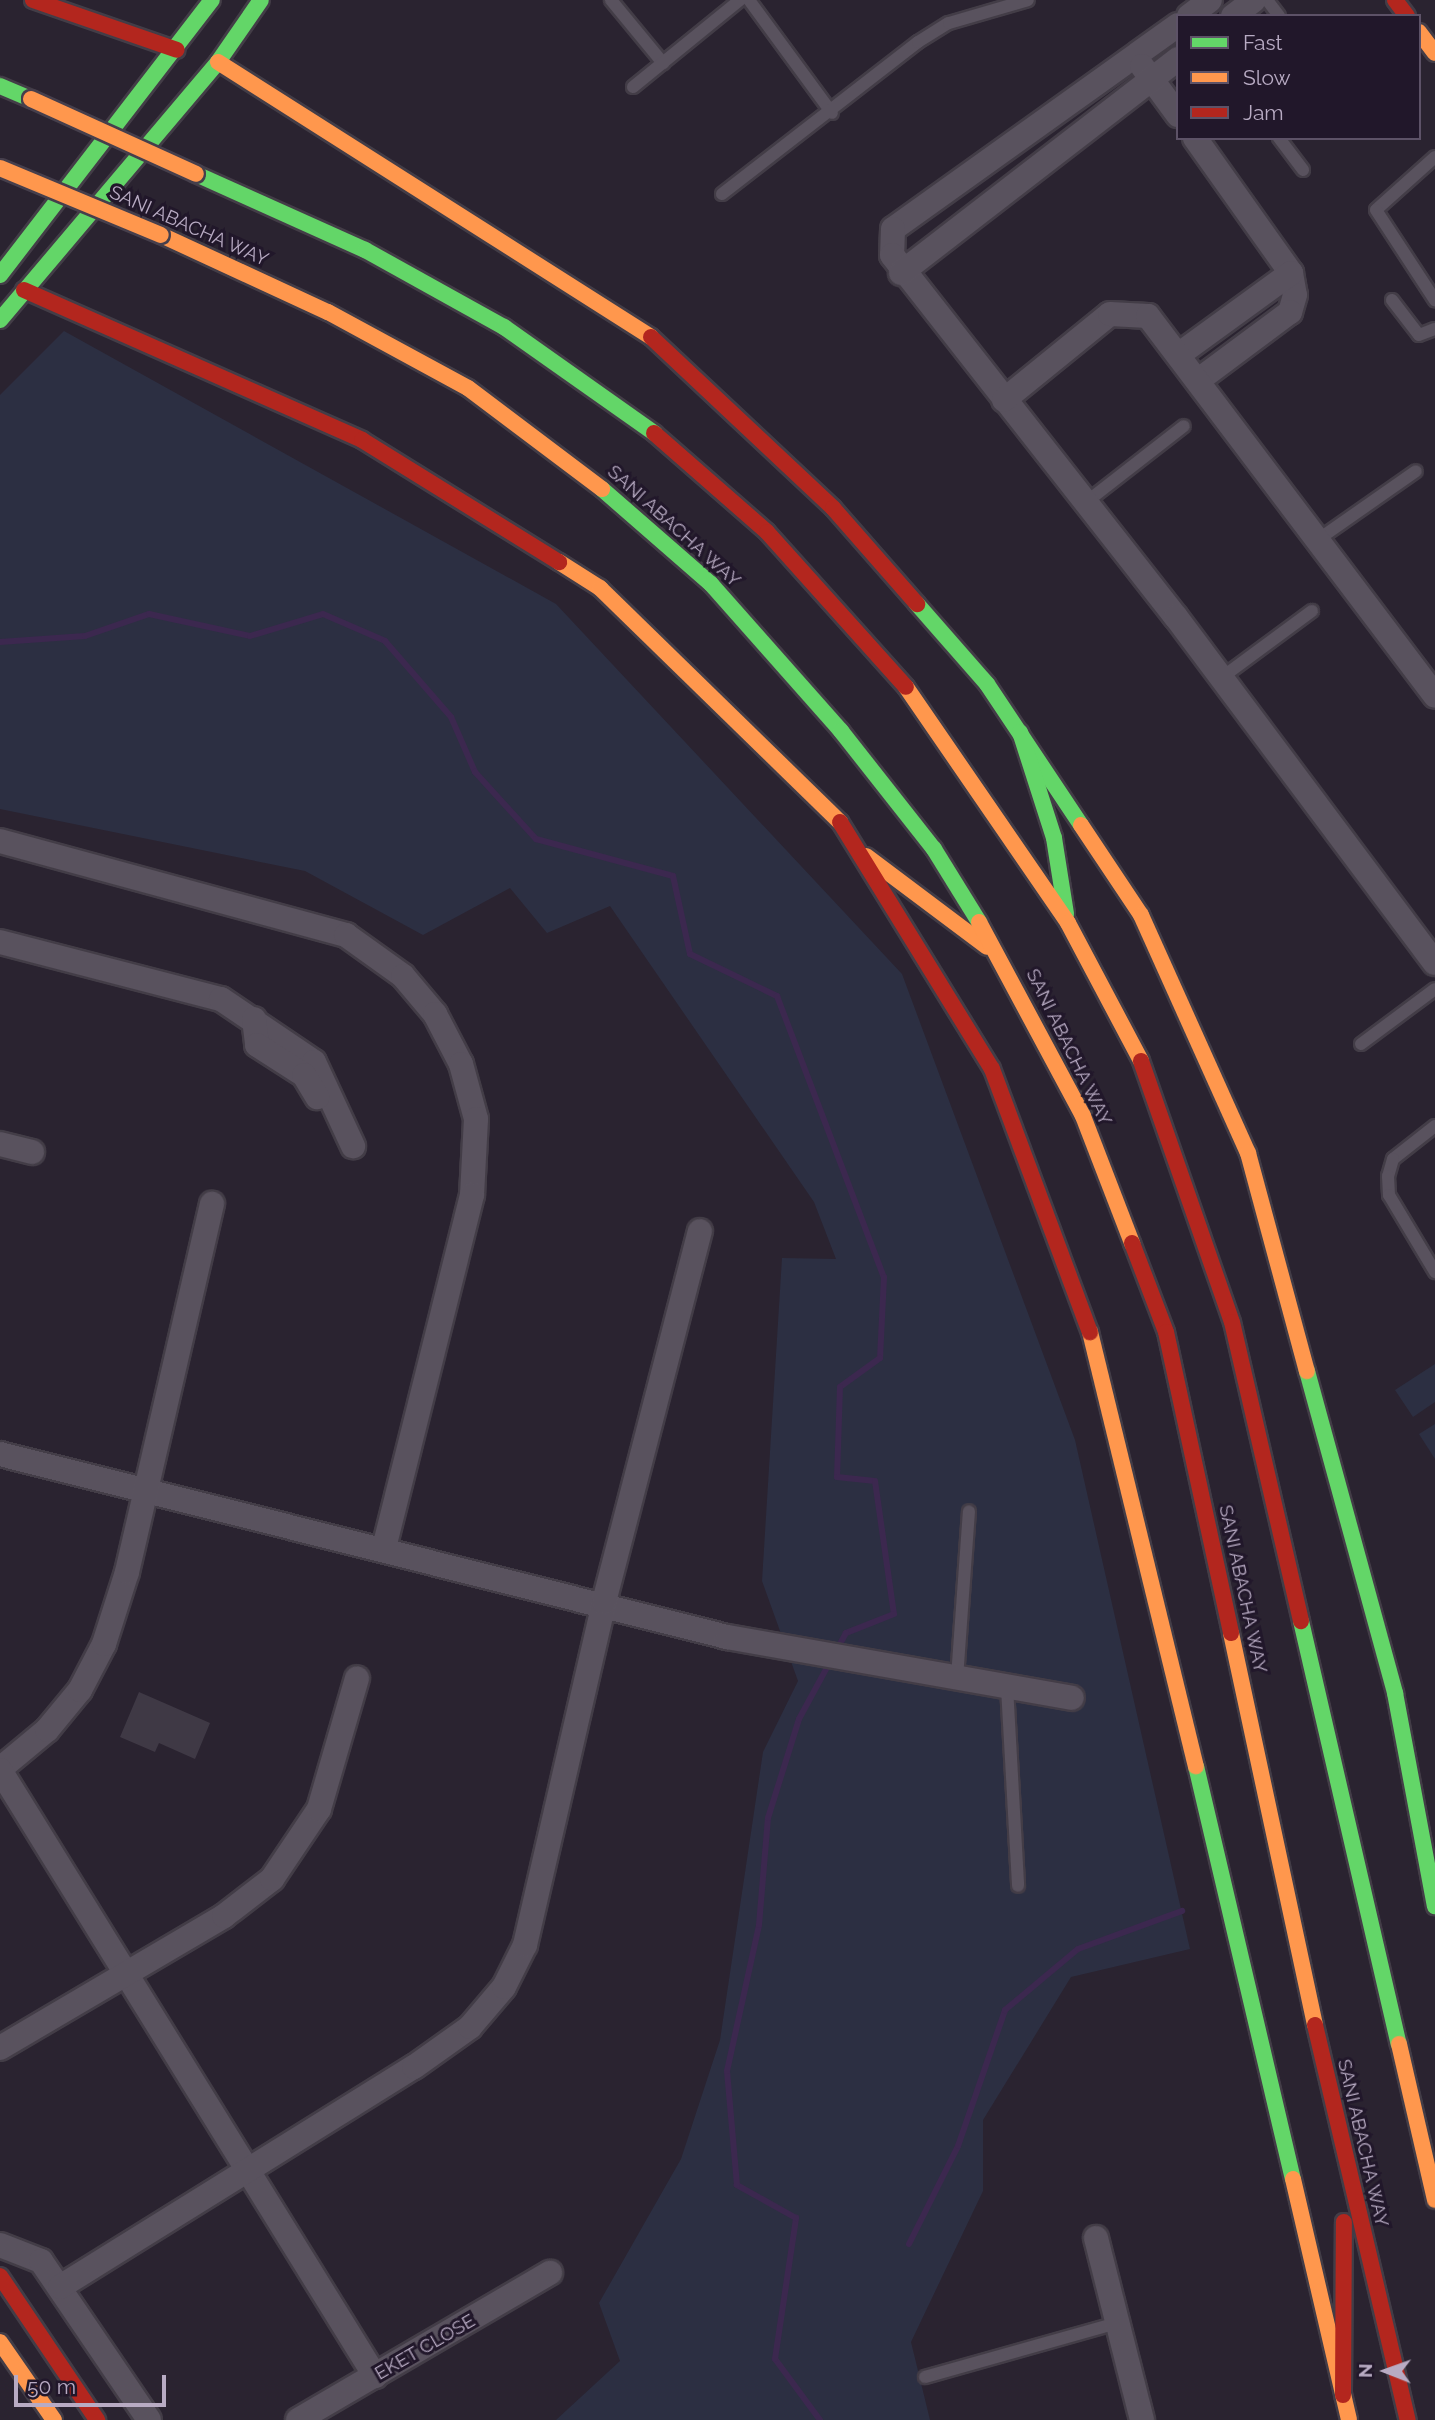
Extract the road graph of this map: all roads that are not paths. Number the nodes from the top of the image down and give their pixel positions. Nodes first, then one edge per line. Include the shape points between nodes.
1 (33, 0) edge
2 (212, 0) edge
3 (261, 0) edge
4 (611, 0) edge
5 (740, 0) edge
6 (749, 0) edge
7 (1028, 0) edge
8 (1254, 0) edge
9 (1236, 14) edge
10 (1176, 26) edge
11 (1421, 35) edge
12 (177, 50) junction
13 (1435, 53) edge
14 (1135, 57) junction
15 (1176, 60) edge
16 (218, 62) junction
17 (663, 63) junction
18 (1151, 79) junction
19 (0, 86) edge
20 (633, 87) dead end
21 (1176, 112) edge
22 (832, 113) junction
23 (1196, 140) edge
24 (1280, 140) edge
25 (1435, 157) edge
26 (0, 168) edge
27 (1303, 170) dead end
28 (722, 194) dead end
29 (901, 273) junction
30 (1291, 273) junction
31 (0, 275) edge
32 (24, 290) junction
33 (1392, 300) dead end
34 (1435, 300) edge
35 (0, 320) edge
36 (1435, 329) edge
37 (1181, 353) junction
38 (1200, 379) junction
39 (1004, 400) junction
40 (1184, 426) dead end
41 (1416, 471) dead end
42 (1085, 503) junction
43 (1319, 538) junction
44 (1312, 611) dead end
45 (1221, 678) junction
46 (1435, 696) edge
47 (1020, 732) junction
48 (0, 841) edge
49 (866, 856) junction
50 (1068, 923) junction
51 (0, 942) edge
52 (1001, 957) junction
53 (1435, 963) edge
54 (1435, 989) edge
55 (254, 1019) junction
56 (1361, 1044) dead end
57 (324, 1110) dead end
58 (1435, 1126) edge
59 (0, 1144) edge
60 (353, 1146) dead end
61 (32, 1152) dead end
62 (212, 1204) dead end
63 (700, 1231) dead end
64 (1435, 1272) edge
65 (0, 1454) edge
66 (145, 1490) junction
67 (969, 1511) dead end
68 (384, 1548) junction
69 (604, 1602) junction
70 (357, 1678) dead end
71 (957, 1678) junction
72 (1007, 1687) junction
73 (1072, 1698) dead end
74 (0, 1770) edge
75 (1018, 1886) dead end
76 (1435, 1906) edge
77 (126, 1974) junction
78 (0, 2048) edge
79 (1422, 2137) junction
80 (1345, 2163) junction
81 (1435, 2165) edge
82 (251, 2174) junction
83 (1435, 2200) edge
84 (1096, 2238) dead end
85 (0, 2245) edge
86 (550, 2273) dead end
87 (0, 2276) edge
88 (60, 2287) junction
89 (1117, 2323) junction
90 (0, 2342) edge
91 (376, 2376) junction
92 (925, 2376) dead end
93 (1343, 2395) junction
94 (54, 2420) edge
95 (97, 2420) edge
96 (149, 2420) edge
97 (298, 2420) edge
98 (1142, 2420) edge
99 (1349, 2420) edge
100 (1408, 2420) edge

1 - 12 main road
2 - 12 main road
3 - 16 main road
4 - 17 lane
5 - 17 lane
6 - 22 lane
7 - 22 lane via 950,23
8 - 9 street
10 - 14 street
11 - 13 main road
12 - 31 main road
14 - 18 street
14 - 29 street via 893,229 890,243
15 - 18 street
16 - 32 main road
16 - 47 main road via 658,341 834,508 988,684
17 - 20 lane
18 - 21 street
18 - 29 street
19 - 50 main road, bridge via 377,256 504,327 632,413 767,532 899,677
22 - 28 lane
23 - 30 street
24 - 27 lane
25 - 34 lane via 1376,206
26 - 52 main road, SANI ABACHA WAY, bridge via 328,312 467,388 588,477 711,584 841,731 934,849
29 - 39 street
30 - 37 street
30 - 38 street via 1290,312
32 - 35 main road
32 - 49 main road via 362,440 600,588 823,799
33 - 36 lane via 1419,335
37 - 38 street
37 - 39 street via 1148,316 1110,314
38 - 43 street
39 - 42 street
40 - 42 lane
41 - 43 lane
42 - 45 street
43 - 46 street
44 - 45 lane
45 - 53 street
47 - 50 main road via 1054,838
47 - 76 main road via 1141,915 1248,1153 1395,1693
48 - 68 street via 260,906 346,935 403,976 435,1014 461,1064 476,1119 472,1195
49 - 52 main road
49 - 93 main road via 992,1069 1102,1364
50 - 79 main road via 1152,1083 1231,1322
51 - 55 street via 220,999
52 - 80 main road, SANI ABACHA WAY via 1083,1116 1166,1332
54 - 56 lane
55 - 57 street via 257,1045 304,1075
55 - 60 street via 314,1062
58 - 64 lane via 1393,1159 1388,1176 1389,1195
59 - 61 street
62 - 66 street
63 - 69 street
65 - 66 street
66 - 68 street
66 - 74 street via 112,1620 80,1690 47,1730
67 - 71 lane
68 - 69 street
69 - 71 street via 727,1637
69 - 82 street via 525,1945 504,1987 470,2027
70 - 77 street via 319,1809 292,1854 272,1879 224,1916
71 - 72 street
72 - 73 street
72 - 75 lane
74 - 77 street
77 - 78 street
77 - 82 street
79 - 81 main road
79 - 83 main road
80 - 93 main road
80 - 100 main road, SANI ABACHA WAY
82 - 88 street
82 - 91 street
84 - 89 street
85 - 88 street via 41,2261
86 - 91 street, EKET CLOSE
87 - 95 main road
88 - 96 street
89 - 92 lane
89 - 98 street
90 - 94 main road
91 - 97 street, EKET CLOSE
93 - 99 main road

